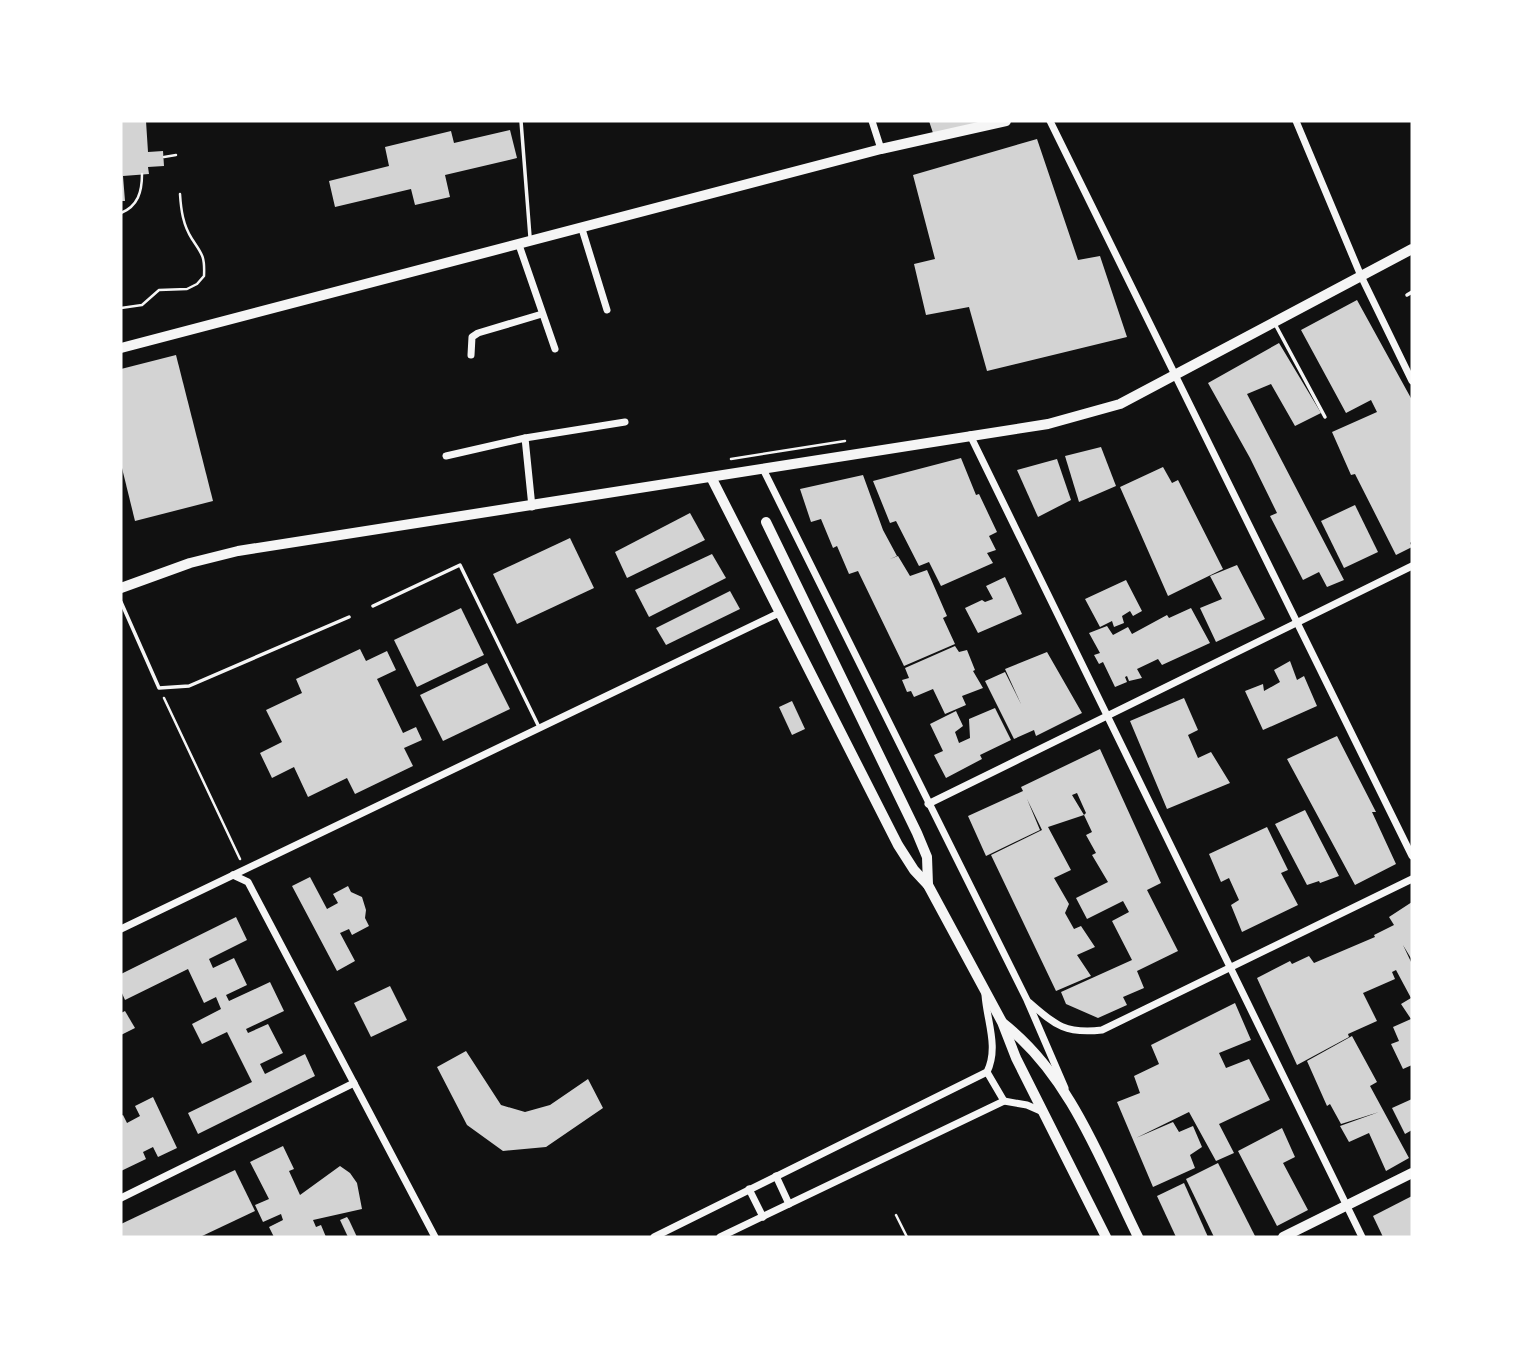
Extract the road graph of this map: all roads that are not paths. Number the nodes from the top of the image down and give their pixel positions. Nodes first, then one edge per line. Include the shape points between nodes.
1 (521, 121) edge
2 (872, 121) edge
3 (1006, 121) edge
4 (1050, 121) edge
5 (1296, 121) edge
6 (881, 149) junction
7 (582, 229) junction
8 (524, 244) junction
9 (1412, 249) edge
10 (1361, 276) junction
11 (607, 310) dead end
12 (542, 314) junction
13 (1274, 323) junction
14 (121, 348) edge
15 (555, 349) dead end
16 (471, 355) dead end
17 (1175, 374) junction
18 (1412, 381) edge
19 (1325, 417) dead end
20 (625, 422) dead end
21 (970, 435) junction
22 (525, 438) junction
23 (446, 456) dead end
24 (763, 469) junction
25 (711, 477) junction
26 (532, 507) junction
27 (766, 522) dead end
28 (1412, 566) edge
29 (121, 588) edge
30 (121, 602) edge
31 (373, 606) dead end
32 (779, 613) junction
33 (349, 617) dead end
34 (1297, 623) junction
35 (1107, 716) junction
36 (539, 727) junction
37 (928, 804) junction
38 (1412, 856) edge
39 (233, 875) junction
40 (1412, 879) edge
41 (928, 885) junction
42 (121, 929) edge
43 (1230, 967) junction
44 (985, 995) junction
45 (1027, 1000) junction
46 (1002, 1022) junction
47 (988, 1072) junction
48 (354, 1083) junction
49 (1070, 1098) junction
50 (1004, 1101) junction
51 (1046, 1114) junction
52 (1412, 1173) edge
53 (776, 1176) junction
54 (749, 1189) junction
55 (121, 1198) edge
56 (789, 1204) junction
57 (1347, 1206) junction
58 (763, 1217) junction
59 (435, 1237) edge
60 (654, 1237) edge
61 (720, 1237) edge
62 (1106, 1237) edge
63 (1138, 1237) edge
64 (1283, 1237) edge
65 (1362, 1237) edge

1 - 8 lane
2 - 6 street
3 - 6 main road
4 - 17 street
5 - 10 street
6 - 7 main road
7 - 8 main road
7 - 11 street
8 - 12 street
8 - 14 main road
9 - 10 main road
10 - 13 main road
10 - 18 street
12 - 15 street
12 - 16 street via 478,333 472,337
13 - 17 main road
13 - 19 lane
17 - 21 main road via 1120,404 1086,415
17 - 34 street
20 - 22 street
21 - 24 main road
21 - 35 street
22 - 23 street
22 - 26 street
24 - 25 main road
24 - 37 street
25 - 26 main road
25 - 32 street
26 - 29 main road via 238,551
27 - 41 street via 917,833 927,857
28 - 34 street
30 - 33 lane via 159,688 189,686
31 - 36 lane via 460,565
32 - 36 street
32 - 41 street via 898,845
34 - 35 street
34 - 38 street
35 - 37 street
35 - 43 street
36 - 39 street
37 - 45 street
39 - 42 street
39 - 48 street via 248,882
40 - 43 street
41 - 44 street
43 - 45 street via 1102,1030 1064,1029
43 - 57 street
44 - 46 street
44 - 47 street via 994,1048
45 - 49 street
46 - 49 street via 1025,1041
46 - 51 street
47 - 50 street
47 - 53 street
48 - 55 street
48 - 59 street
49 - 63 street
50 - 51 street
50 - 56 street
51 - 62 street
52 - 57 street
53 - 54 street
53 - 56 street
54 - 58 street
54 - 60 street
56 - 58 street
57 - 64 street
57 - 65 street
58 - 61 street

